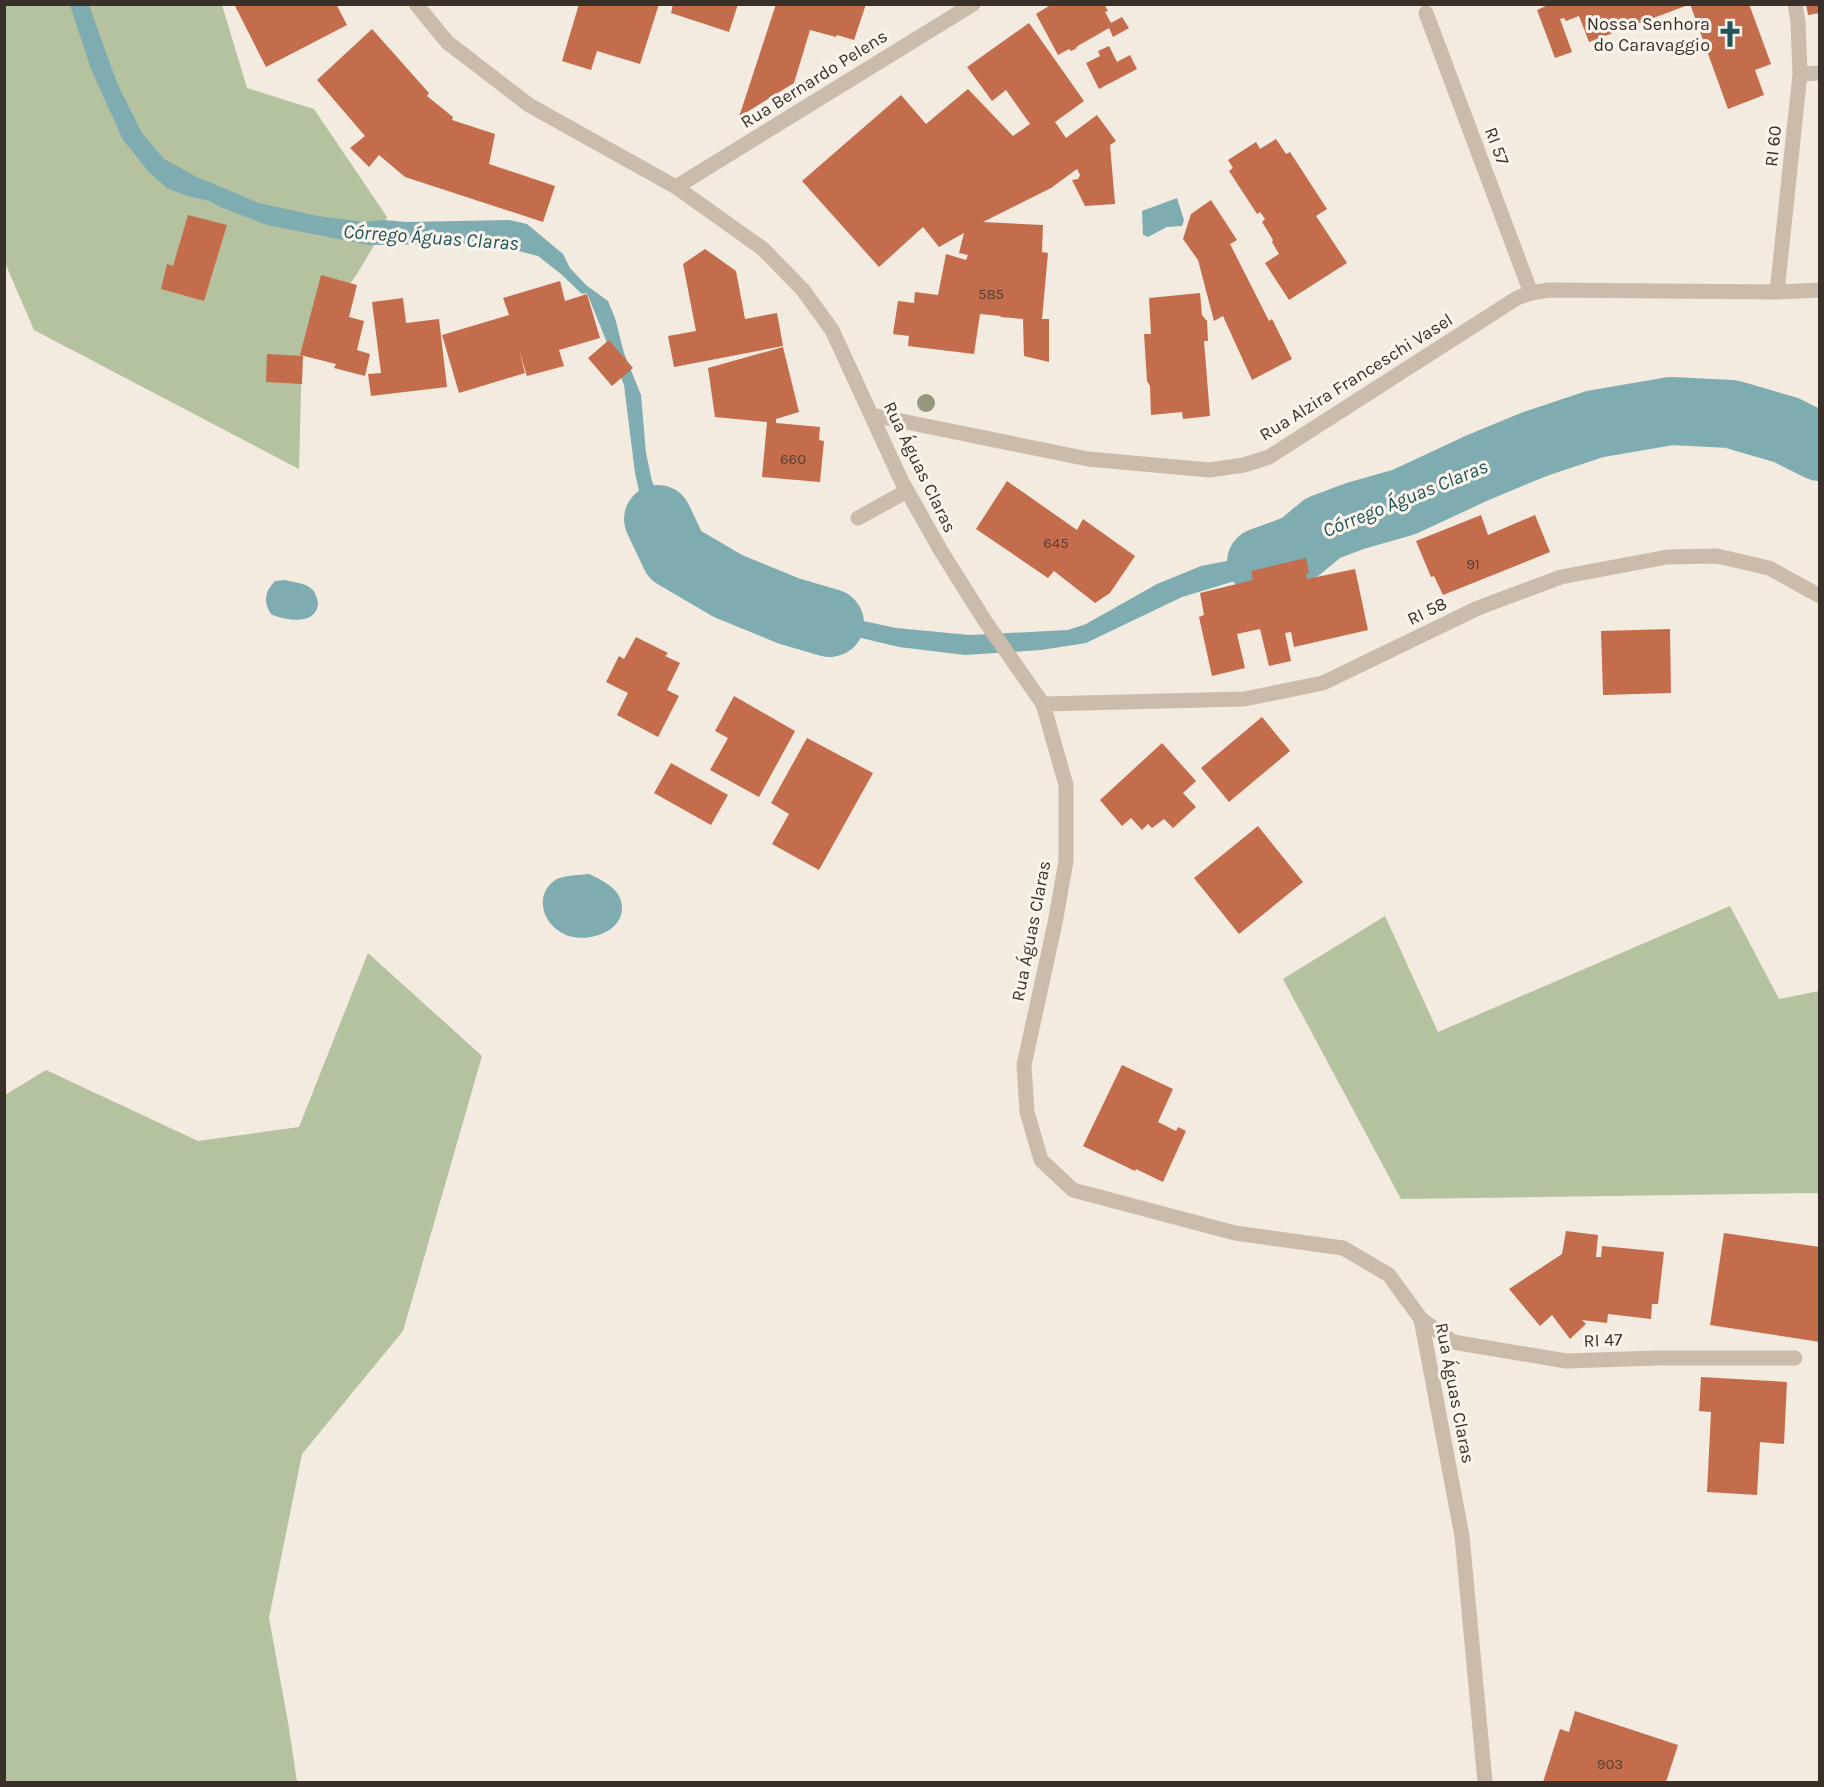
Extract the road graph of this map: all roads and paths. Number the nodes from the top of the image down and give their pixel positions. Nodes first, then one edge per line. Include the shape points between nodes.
1 (416, 4) edge
2 (973, 4) edge
3 (1794, 4) edge
4 (1426, 13) dead end
5 (1800, 74) junction
6 (1820, 74) edge
7 (676, 187) junction
8 (1820, 290) edge
9 (1777, 292) junction
10 (1531, 293) junction
11 (872, 415) junction
12 (907, 491) junction
13 (858, 518) dead end
14 (1820, 596) edge
15 (1044, 704) junction
16 (1421, 1319) junction
17 (1795, 1358) dead end
18 (1485, 1782) edge

1 - 7 street, Rua Águas Claras via 447,42 529,105
2 - 7 street, Rua Bernardo Pelens
3 - 5 street, RI 60
4 - 10 street, RI 57
5 - 6 street
5 - 9 street, RI 60
7 - 11 street, Rua Águas Claras via 763,249 803,290 832,330
8 - 9 street, Rua Alzira Franceschi Vasel
9 - 10 street, Rua Alzira Franceschi Vasel
10 - 11 street, Rua Alzira Franceschi Vasel via 1517,298 1269,457 1244,465 1209,471 1088,459
11 - 12 street, Rua Águas Claras
12 - 13 street
12 - 15 street, Rua Águas Claras via 985,621
14 - 15 street, RI 58 via 1768,568 1717,556 1667,557 1561,577 1478,608 1323,683 1244,699
15 - 16 street, Rua Águas Claras via 1066,784 1066,861 1024,1065 1027,1112 1041,1160 1073,1190 1235,1233 1343,1248 1389,1275
16 - 17 street, RI 47 via 1453,1342 1566,1361
16 - 18 street, Rua Águas Claras via 1462,1536

